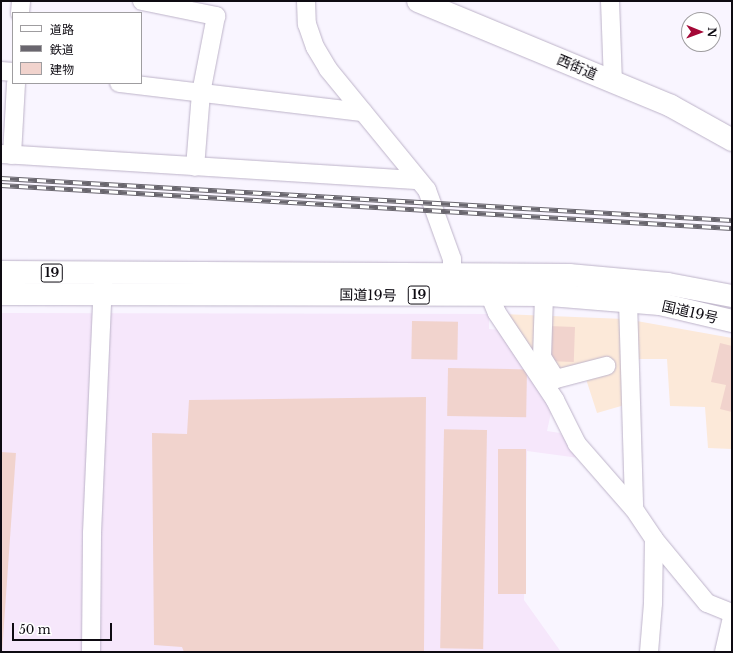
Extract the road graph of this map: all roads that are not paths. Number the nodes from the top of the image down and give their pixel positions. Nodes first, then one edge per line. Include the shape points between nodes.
1 (21, 1) edge
2 (142, 1) edge
3 (306, 1) edge
4 (418, 1) edge
5 (610, 1) edge
6 (20, 12) edge
7 (1, 71) edge
8 (12, 72) edge
9 (613, 82) junction
10 (16, 84) edge
11 (127, 84) edge
12 (201, 93) junction
13 (363, 112) junction
14 (732, 140) edge
15 (6, 154) edge
16 (195, 167) junction
17 (418, 180) junction
18 (1, 272) edge
19 (103, 273) junction
20 (452, 273) junction
21 (1, 294) edge
22 (103, 296) junction
23 (490, 296) junction
24 (544, 296) junction
25 (732, 296) edge
26 (628, 301) junction
27 (732, 321) edge
28 (606, 366) dead end
29 (634, 509) junction
30 (654, 539) junction
31 (732, 613) edge
32 (732, 617) edge
33 (91, 652) edge
34 (649, 652) edge
35 (724, 652) edge

1 - 6 street
2 - 12 street via 216,16
3 - 13 street via 307,24 315,47 328,69
4 - 9 main road, 西街道
5 - 9 street
7 - 8 street
9 - 14 main road, 西街道 via 671,106
10 - 15 street
11 - 12 street
12 - 13 street
12 - 16 street
13 - 17 street
15 - 16 street
16 - 17 street
17 - 20 street via 427,190 436,210 452,259
18 - 19 main road, 国道19号 / 19
19 - 20 main road, 国道19号 / 19
19 - 22 street
20 - 25 main road, 国道19号 / 19 via 628,279
21 - 22 main road, 国道19号 / 19
22 - 23 main road, 国道19号 / 19 via 239,293
22 - 33 street via 92,533
23 - 24 main road, 国道19号 / 19
23 - 29 street via 497,313 555,400 577,444
24 - 26 main road, 国道19号 / 19
24 - 28 street via 542,357 556,379
26 - 27 main road, 国道19号 / 19 via 660,304
26 - 29 street
29 - 30 street
30 - 31 street via 707,603
30 - 34 street
32 - 35 street

